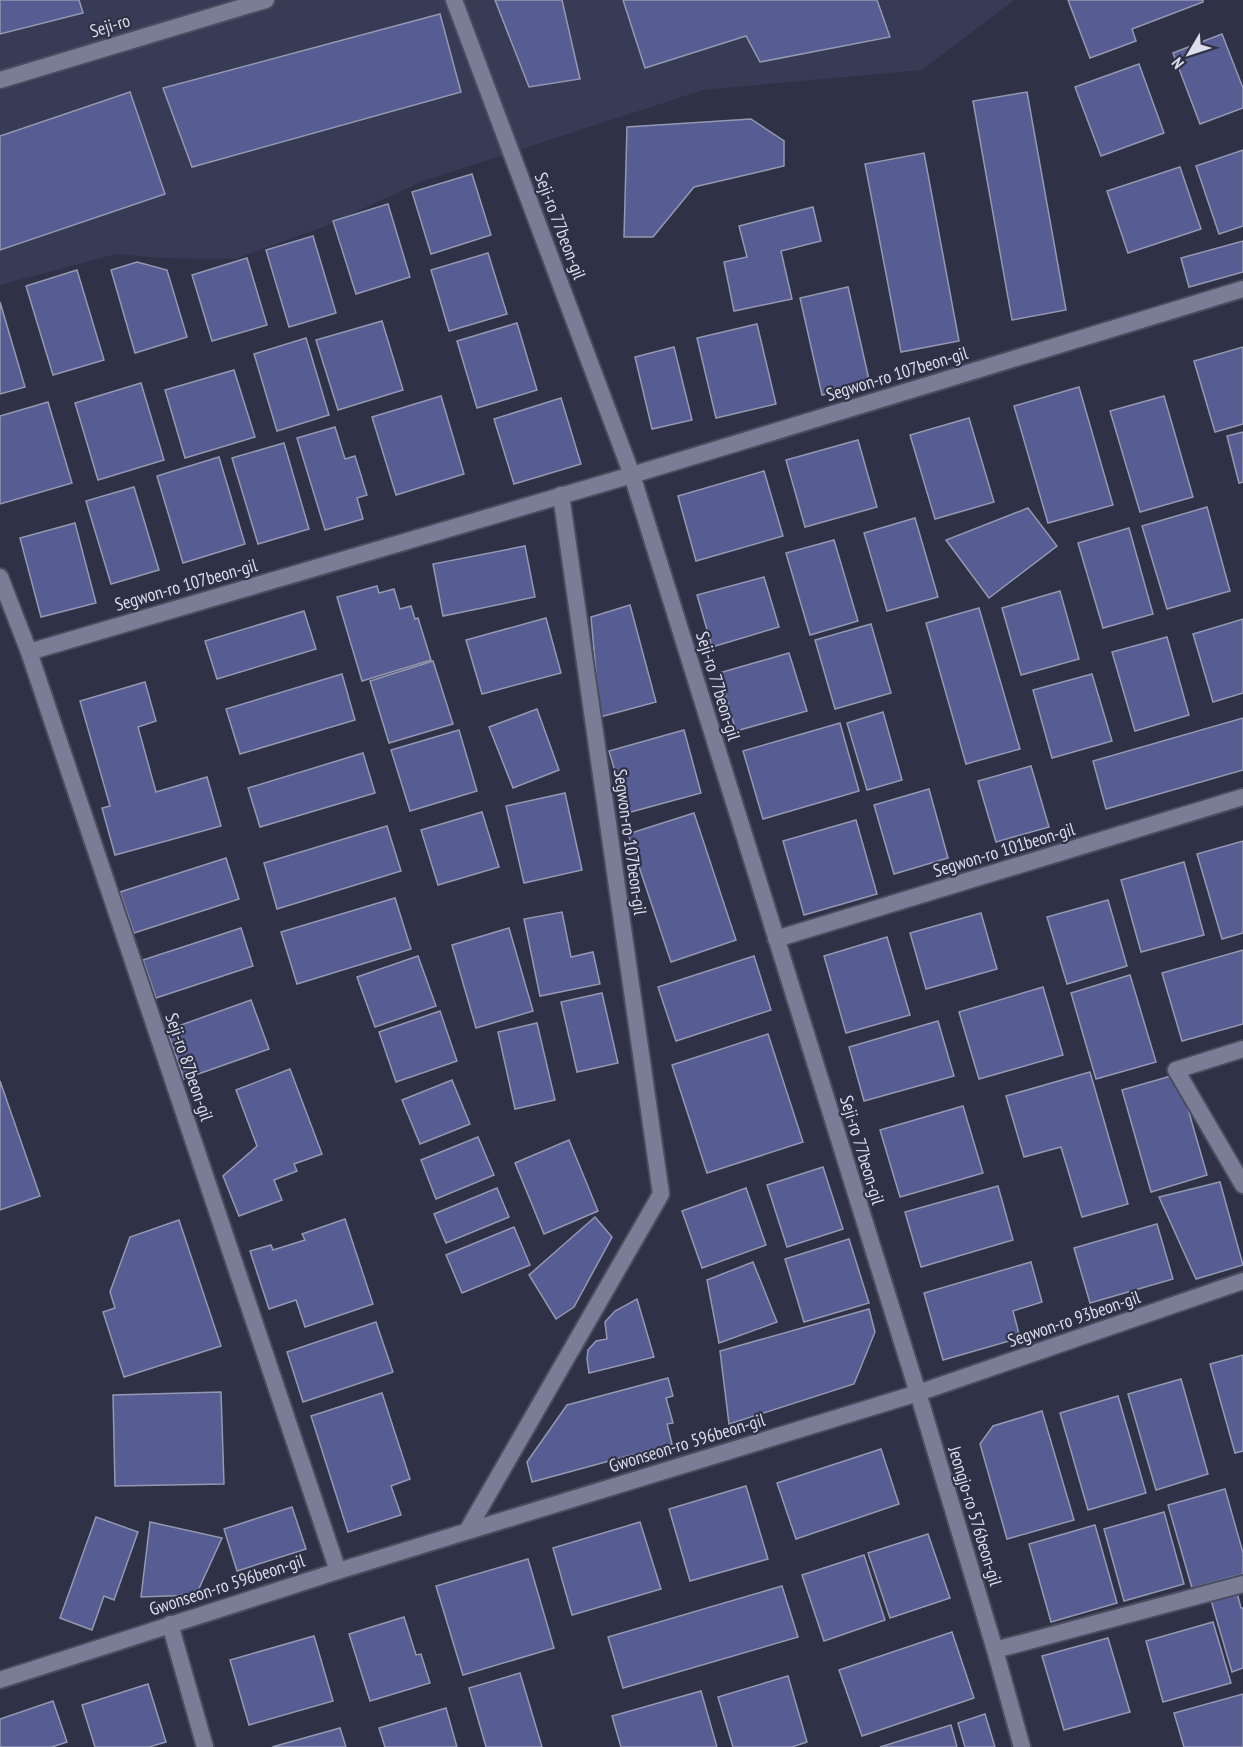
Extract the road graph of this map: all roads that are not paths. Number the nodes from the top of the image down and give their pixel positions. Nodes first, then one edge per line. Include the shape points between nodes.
1 (266, 0) edge
2 (454, 0) edge
3 (0, 80) edge
4 (1243, 289) edge
5 (632, 475) junction
6 (561, 495) junction
7 (0, 577) edge
8 (29, 652) junction
9 (1243, 797) edge
10 (776, 939) junction
11 (1243, 1050) edge
12 (1243, 1185) edge
13 (1243, 1281) edge
14 (918, 1393) junction
15 (467, 1531) junction
16 (338, 1570) junction
17 (1243, 1584) edge
18 (170, 1624) junction
19 (995, 1650) junction
20 (0, 1680) edge
21 (205, 1747) edge
22 (1022, 1747) edge

1 - 3 street, Seji-ro
2 - 5 street, Seji-ro 77beon-gil
4 - 5 street, Segwon-ro 107beon-gil
5 - 6 street, Segwon-ro 107beon-gil
5 - 10 street, Seji-ro 77beon-gil
6 - 8 street, Segwon-ro 107beon-gil
6 - 15 street, Segwon-ro 107beon-gil via 661,1194
7 - 8 street, Seji-ro 87beon-gil
8 - 16 street, Seji-ro 87beon-gil
9 - 10 street, Segwon-ro 101beon-gil
10 - 14 street, Seji-ro 77beon-gil
11 - 12 street via 1176,1070
13 - 14 street, Segwon-ro 93beon-gil
14 - 15 street, Gwonseon-ro 596beon-gil
14 - 19 street, Jeongjo-ro 576beon-gil
15 - 16 street, Gwonseon-ro 596beon-gil
16 - 18 street, Gwonseon-ro 596beon-gil
17 - 19 street
18 - 20 street, Gwonseon-ro 596beon-gil
18 - 21 street
19 - 22 street, Jeongjo-ro 576beon-gil

